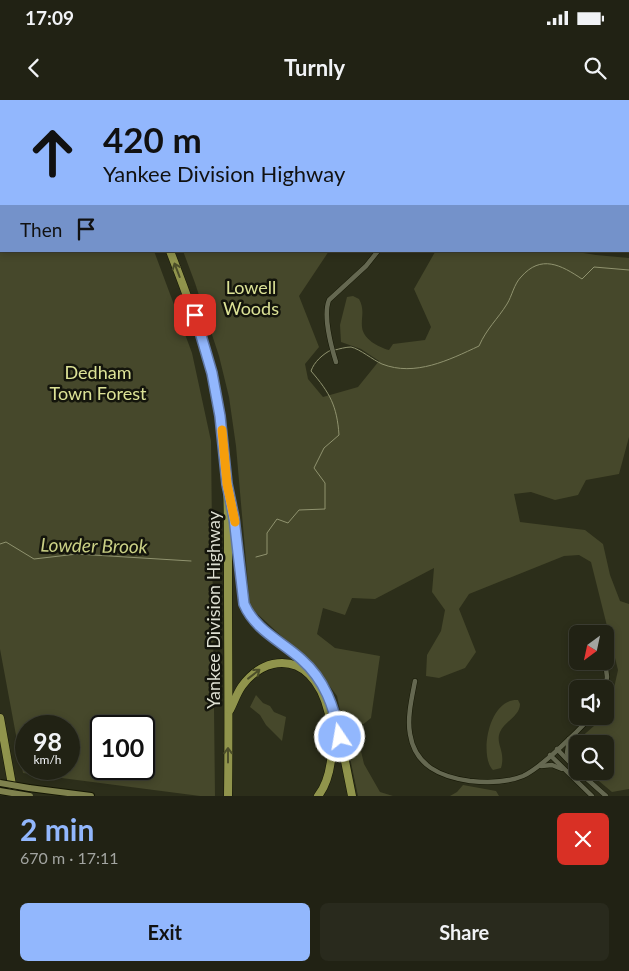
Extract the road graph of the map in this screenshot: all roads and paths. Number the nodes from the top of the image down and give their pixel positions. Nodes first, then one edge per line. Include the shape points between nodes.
1 (170, 252) edge
2 (377, 252) edge
3 (336, 362) dead end
4 (227, 484) junction
5 (415, 681) dead end
6 (229, 714) junction
7 (0, 718) edge
8 (583, 725) edge
9 (572, 735) edge
10 (569, 738) edge
11 (569, 742) edge
12 (557, 749) junction
13 (0, 754) edge
14 (550, 755) junction
15 (569, 757) edge
16 (569, 762) edge
17 (537, 767) junction
18 (566, 772) junction
19 (10, 777) junction
20 (588, 780) edge
21 (0, 783) edge
22 (0, 791) edge
23 (14, 796) edge
24 (30, 796) edge
25 (91, 796) edge
26 (228, 796) edge
27 (318, 796) edge
28 (352, 796) edge
29 (592, 796) edge
30 (606, 796) edge

4 -> 1 highway, Yankee Division Highway via 222,424 212,373 195,315
2 - 3 street via 329,300 326,307
4 - 6 highway, Yankee Division Highway
4 - 28 highway via 247,612 258,625 303,661 324,686 336,716
5 - 17 street via 410,733 418,754 437,772 458,779 497,782 514,779
26 -> 6 highway, Yankee Division Highway
6 -> 27 highway via 241,688 258,670 285,664 307,674 324,701 332,731 331,765
7 - 19 highway
8 - 9 street
10 - 12 street
11 - 15 street
12 - 14 street
12 - 16 street
13 - 19 highway
14 - 17 street
14 - 18 street
17 - 18 street via 552,765
18 - 29 street
19 - 23 highway
20 - 30 street
21 - 25 main road, bridge
22 - 24 main road, bridge

